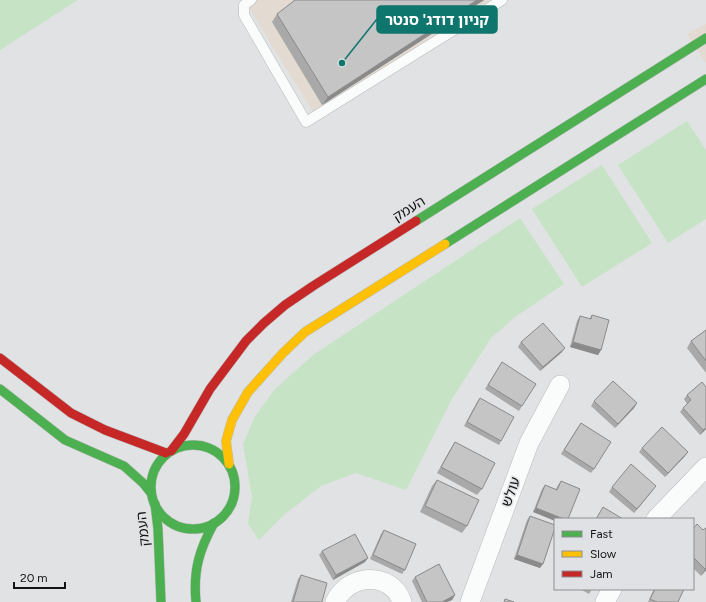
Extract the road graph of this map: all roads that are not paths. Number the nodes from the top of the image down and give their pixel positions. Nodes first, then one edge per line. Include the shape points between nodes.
1 (251, 0) edge
2 (502, 0) edge
3 (706, 38) edge
4 (706, 78) edge
5 (706, 86) edge
6 (693, 87) junction
7 (0, 358) edge
8 (560, 385) dead end
9 (0, 389) edge
10 (169, 452) junction
11 (229, 464) junction
12 (706, 467) edge
13 (152, 497) junction
14 (657, 518) edge
15 (214, 523) junction
16 (611, 590) edge
17 (162, 602) edge
18 (196, 602) edge
19 (335, 602) edge
20 (402, 602) edge
21 (470, 602) edge
22 (605, 602) edge

1 - 2 lane via 244,5 244,15 306,122
3 - 10 main road, העמק via 285,305 246,341 229,362 184,434
4 - 6 main road
5 - 6 lane
6 - 11 main road via 305,332 271,363 239,407 227,435
7 - 10 main road via 71,413 142,445
8 - 21 street, עולש via 529,443
9 - 13 main road via 65,440 124,466 143,483
10 - 11 main road via 179,446 206,446 219,453
10 - 13 main road via 157,464 151,478
11 - 15 main road via 234,478 235,493 228,511
12 - 14 street
13 - 15 main road via 156,507 175,525 190,529 204,528
13 - 17 main road, העמק via 160,536
15 - 18 main road via 199,551 196,567
16 - 22 street
19 - 20 street via 344,589 354,582 367,579 382,581 393,588

